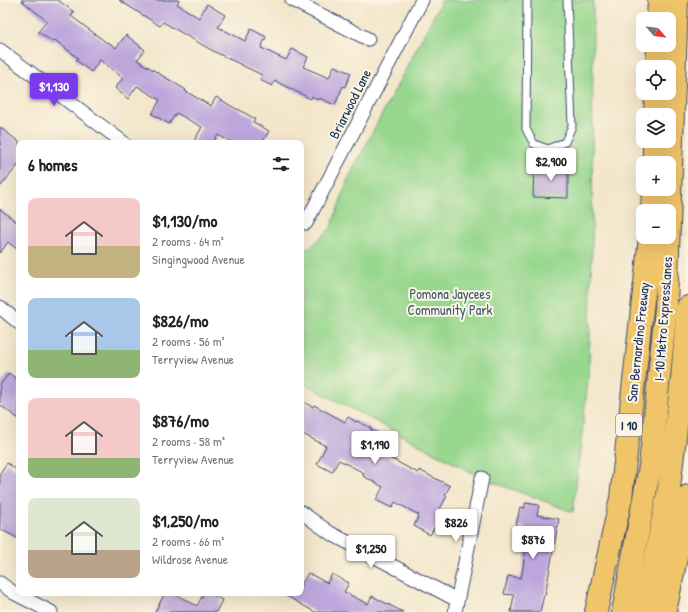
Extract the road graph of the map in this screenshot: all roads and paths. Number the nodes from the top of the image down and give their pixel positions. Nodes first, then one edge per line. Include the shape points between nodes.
1 (292, 0) edge
2 (422, 0) edge
3 (527, 0) edge
4 (567, 0) edge
5 (659, 0) edge
6 (677, 0) edge
7 (658, 12) edge
8 (368, 39) dead end
9 (0, 50) edge
10 (120, 140) edge
11 (306, 222) dead end
12 (649, 244) edge
13 (0, 307) edge
14 (688, 307) edge
15 (16, 320) edge
16 (482, 478) dead end
17 (688, 496) edge
18 (304, 514) edge
19 (0, 583) edge
20 (16, 594) edge
21 (20, 596) edge
22 (456, 606) edge
23 (52, 612) edge
24 (596, 612) edge
25 (622, 612) edge
26 (644, 612) edge
27 (665, 612) edge

1 - 8 street
2 - 11 street, Briarwood Lane
3 - 4 lane via 526,128 534,144 548,149 565,142 572,126
5 - 7 highway
6 - 25 highway, I-10 Metro ExpressLanes via 666,307 650,466
9 - 10 street
12 - 24 highway, San Bernardino Freeway / I 10 via 621,498
13 - 15 street
14 - 26 highway, I-10 Metro ExpressLanes via 669,488
16 - 22 street
17 - 27 highway
18 - 22 street via 330,533
19 - 20 street
21 - 23 street

